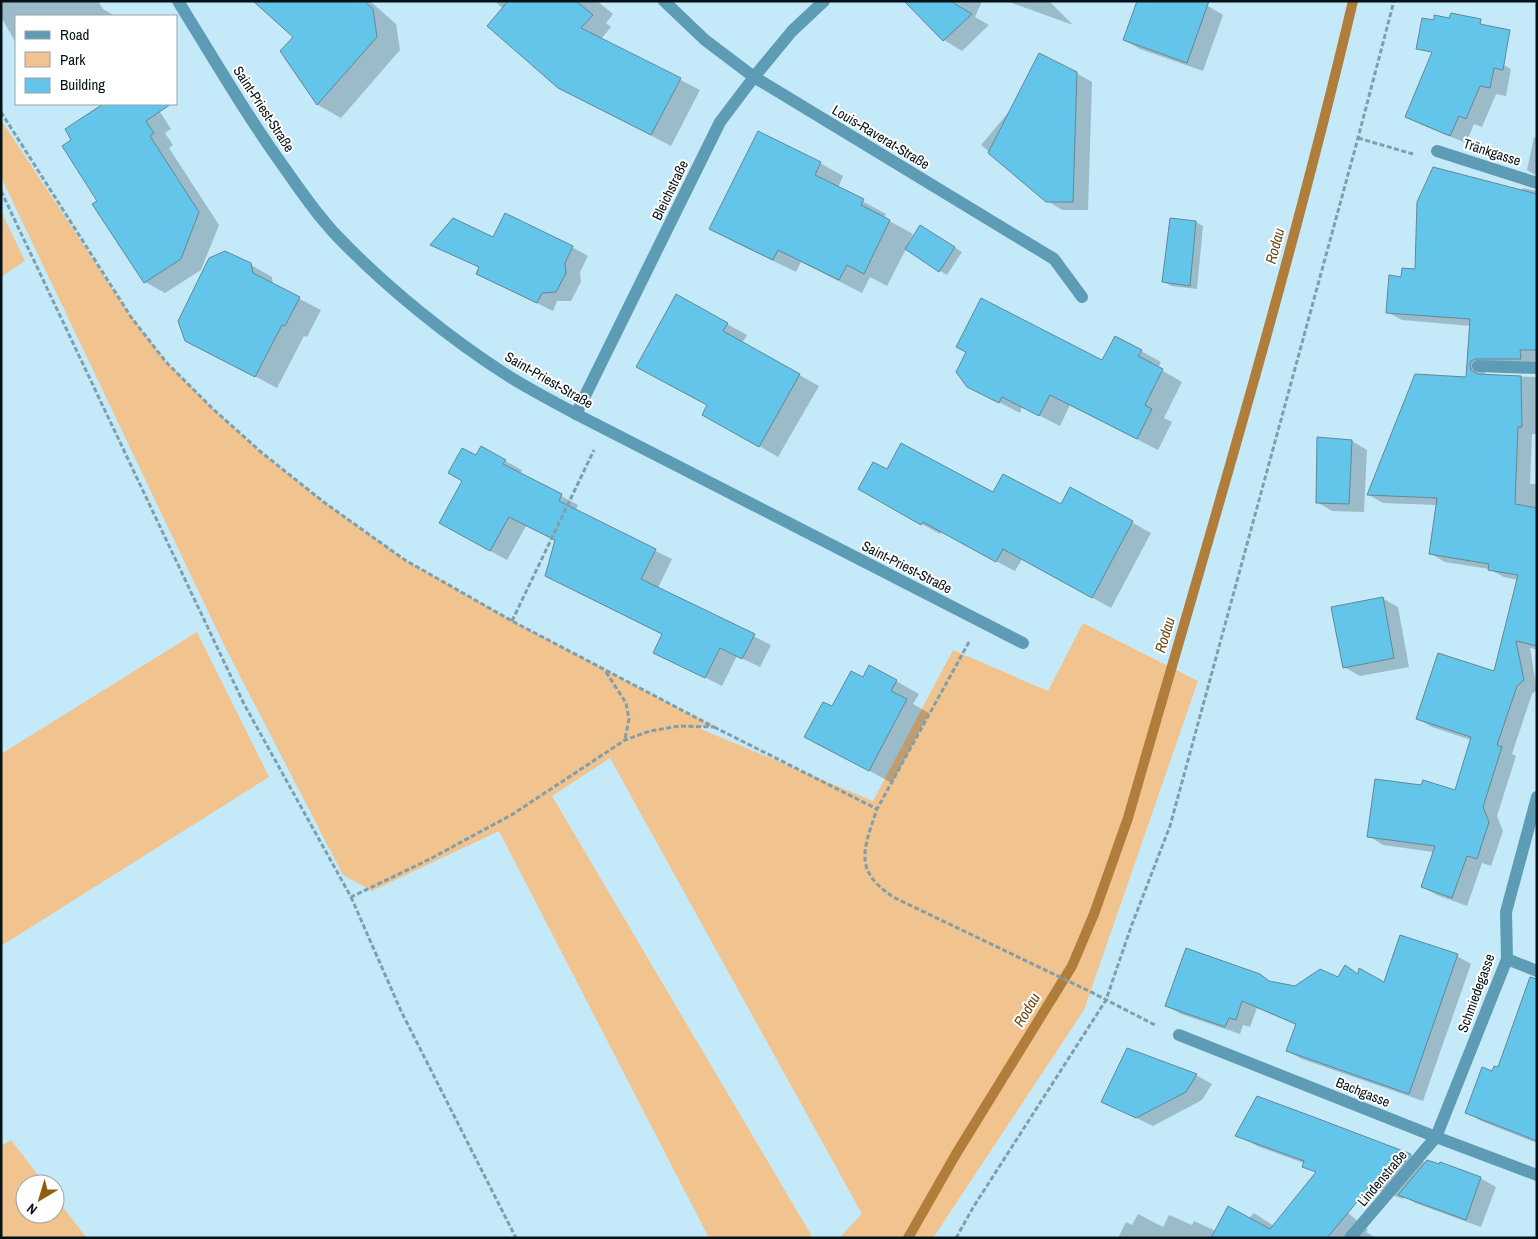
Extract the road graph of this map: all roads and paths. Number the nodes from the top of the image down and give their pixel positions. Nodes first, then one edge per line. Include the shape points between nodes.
1 (178, 1) edge
2 (664, 1) edge
3 (824, 1) edge
4 (1394, 1) edge
5 (754, 77) junction
6 (1, 112) edge
7 (1358, 138) junction
8 (1437, 151) joint
9 (1537, 183) edge
10 (1, 191) edge
11 (1082, 297) dead end
12 (1478, 366) dead end
13 (1537, 368) edge
14 (576, 414) junction
15 (606, 429) junction
16 (512, 621) junction
17 (981, 621) junction
18 (1023, 642) dead end
19 (606, 672) junction
20 (714, 727) junction
21 (625, 740) junction
22 (1537, 797) edge
23 (877, 810) junction
24 (351, 897) junction
25 (1507, 959) junction
26 (1537, 971) edge
27 (1106, 1000) junction
28 (1179, 1036) joint
29 (1436, 1137) junction
30 (1537, 1175) edge
31 (516, 1238) edge
32 (956, 1238) edge
33 (1350, 1238) edge

1 - 14 street, Saint-Priest-Straße via 274,153 336,235 405,299 479,356
2 - 5 street, Louis-Raverat-Straße via 705,40
3 - 5 street, Bleichstraße via 792,32
4 - 7 path
5 - 11 street, Louis-Raverat-Straße via 1054,259
5 - 14 street, Bleichstraße via 720,122
6 - 16 path via 131,317 166,362 212,408 260,452 405,560
7 - 8 path via 1414,154
7 - 27 path via 1170,826
8 - 9 street, Tränkgasse
10 - 24 path via 244,704
12 - 13 street
14 - 15 street, Saint-Priest-Straße
15 - 16 path
15 - 17 street, Saint-Priest-Straße
16 - 19 path
17 - 18 street, Saint-Priest-Straße
17 - 23 path
19 - 20 path
19 - 21 path via 626,703 629,719
20 - 21 path via 679,726
20 - 23 path
21 - 24 path via 513,814
22 - 25 street, Schmiedegasse via 1506,912
23 - 27 path via 865,854 870,877 881,889
24 - 31 path via 401,1011
25 - 26 street
25 - 29 street, Schmiedegasse
27 - 28 path
27 - 32 path
28 - 29 street, Bachgasse
29 - 30 street, Bachgasse
29 - 33 street, Lindenstraße

